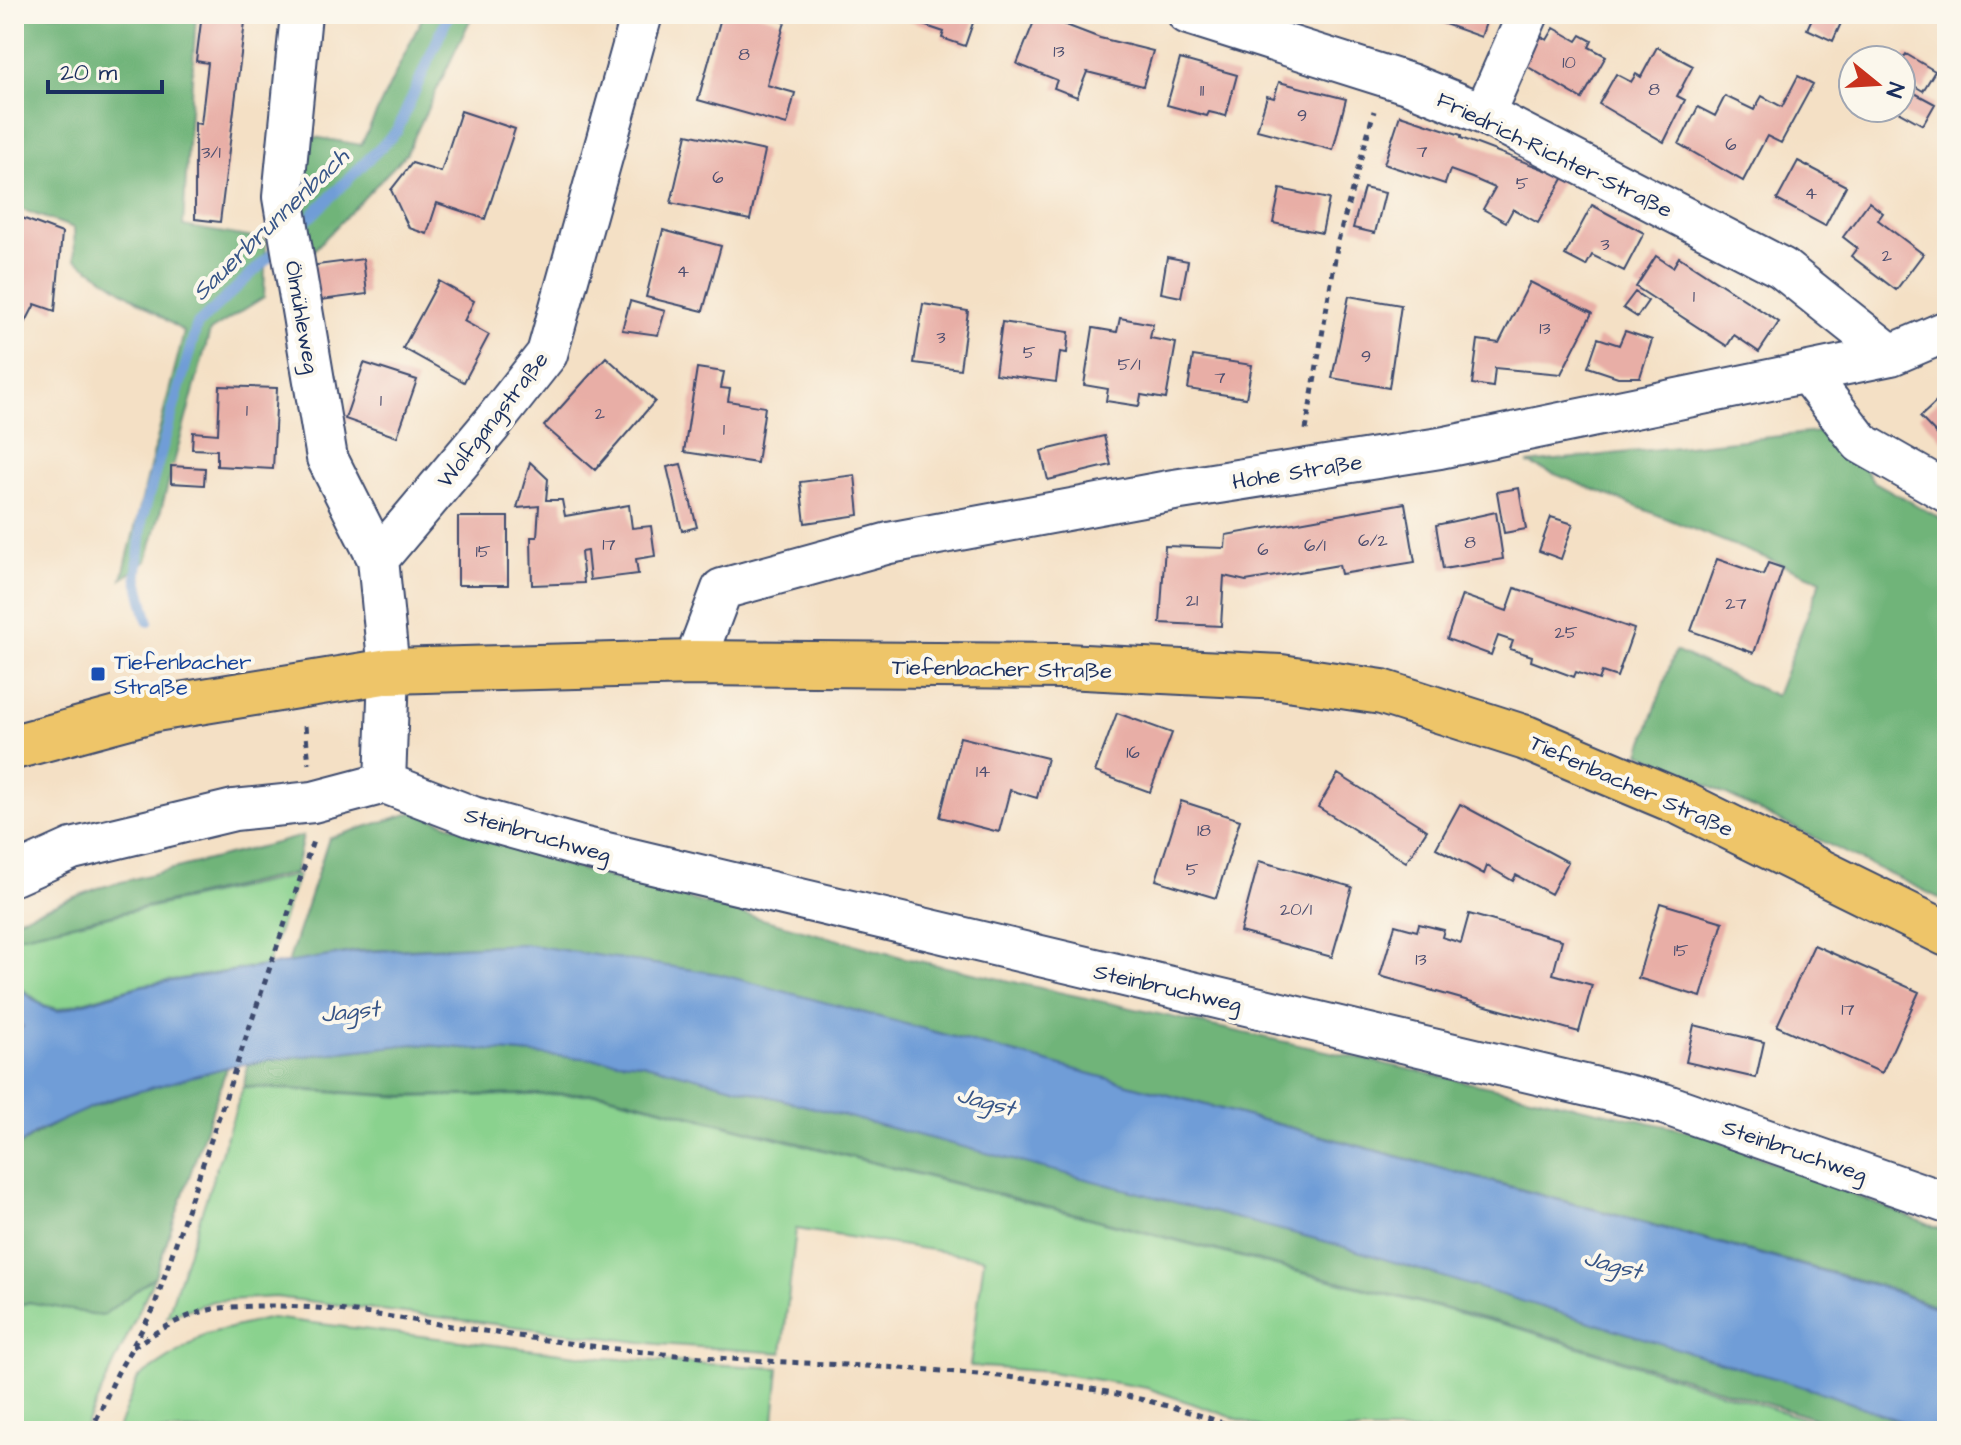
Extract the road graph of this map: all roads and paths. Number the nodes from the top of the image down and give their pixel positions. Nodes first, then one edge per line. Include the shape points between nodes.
1 (301, 14) edge
2 (642, 14) edge
3 (1188, 14) edge
4 (1528, 14) edge
5 (1384, 75) junction
6 (1484, 114) junction
7 (1947, 331) edge
8 (1891, 355) junction
9 (1807, 373) junction
10 (1299, 470) junction
11 (1947, 492) edge
12 (378, 559) junction
13 (694, 663) junction
14 (389, 671) junction
15 (300, 684) junction
16 (14, 747) edge
17 (385, 783) junction
18 (314, 818) junction
19 (14, 875) edge
20 (1947, 934) edge
21 (1947, 1203) edge
22 (133, 1347) junction
23 (91, 1431) edge
24 (1245, 1431) edge

1 - 12 street, Ölmühleweg via 283,197 327,458
2 - 12 street, Wolfgangstraße via 547,354
3 - 5 street, Friedrich-Richter-Straße
4 - 6 street
5 - 6 street, Friedrich-Richter-Straße
5 - 10 path via 1338,241
6 - 8 street, Friedrich-Richter-Straße via 1782,268
7 - 8 street, Hohe Straße
8 - 9 street, Hohe Straße
9 - 10 street, Hohe Straße via 1440,448
9 - 11 street via 1861,443
10 - 13 street, Hohe Straße via 889,543 722,589
12 - 14 street
13 - 14 main road, Tiefenbacher Straße
13 - 20 main road, Tiefenbacher Straße via 1065,666 1281,677 1382,692 1603,769
14 - 15 main road, Tiefenbacher Straße
14 - 17 street
15 - 16 main road, Tiefenbacher Straße via 155,709
15 - 18 path
17 - 18 street
17 - 21 street, Steinbruchweg via 473,817 581,847 1664,1104
18 - 19 street via 234,810 72,849
18 - 22 path via 153,1310
22 - 23 path
22 - 24 path via 168,1323 218,1308 277,1306 656,1353 1048,1380 1134,1396

